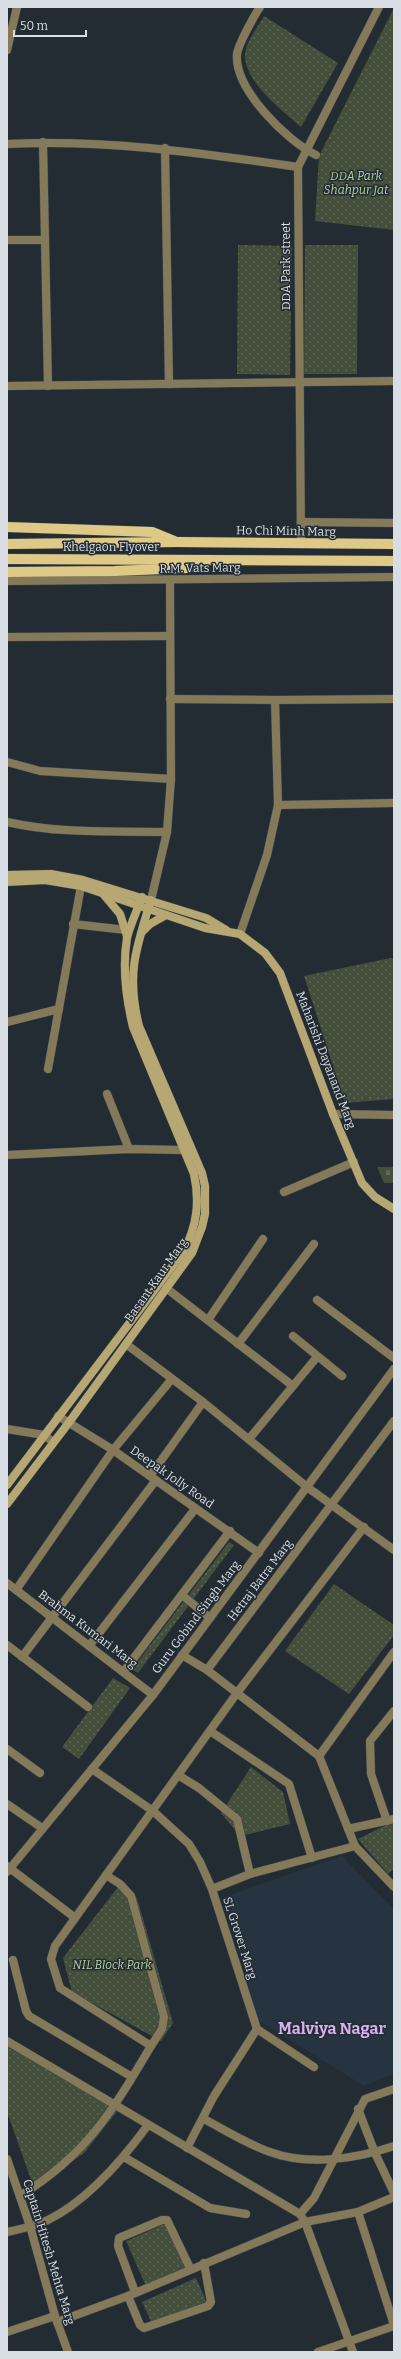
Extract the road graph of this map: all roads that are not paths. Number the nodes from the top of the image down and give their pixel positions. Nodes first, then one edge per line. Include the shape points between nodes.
1 (17, 7) edge
2 (379, 7) edge
3 (258, 8) edge
4 (7, 50) edge
5 (43, 142) junction
6 (7, 144) edge
7 (165, 148) junction
8 (306, 150) junction
9 (316, 155) dead end
10 (298, 167) junction
11 (7, 240) edge
12 (45, 240) junction
13 (299, 381) junction
14 (394, 381) edge
15 (169, 384) junction
16 (7, 386) edge
17 (48, 386) junction
18 (301, 522) junction
19 (394, 523) edge
20 (7, 528) edge
21 (177, 542) junction
22 (7, 544) edge
23 (302, 544) junction
24 (394, 544) edge
25 (7, 559) edge
26 (215, 560) junction
27 (394, 561) edge
28 (7, 572) edge
29 (394, 577) edge
30 (7, 580) edge
31 (170, 581) junction
32 (169, 636) junction
33 (7, 637) edge
34 (170, 699) junction
35 (394, 699) edge
36 (275, 700) junction
37 (7, 762) edge
38 (170, 779) junction
39 (394, 803) edge
40 (278, 805) junction
41 (7, 822) edge
42 (167, 832) junction
43 (7, 875) edge
44 (7, 882) edge
45 (82, 886) junction
46 (99, 892) junction
47 (151, 900) junction
48 (140, 902) junction
49 (148, 909) junction
50 (166, 915) junction
51 (73, 924) junction
52 (226, 930) junction
53 (127, 933) junction
54 (140, 934) junction
55 (240, 934) junction
56 (59, 1009) junction
57 (7, 1022) edge
58 (48, 1069) dead end
59 (107, 1094) dead end
60 (333, 1114) junction
61 (394, 1115) edge
62 (129, 1149) junction
63 (183, 1150) junction
64 (7, 1155) edge
65 (354, 1162) junction
66 (284, 1192) dead end
67 (394, 1209) edge
68 (263, 1239) dead end
69 (314, 1244) dead end
70 (166, 1288) junction
71 (317, 1300) dead end
72 (208, 1320) junction
73 (293, 1336) dead end
74 (126, 1344) junction
75 (238, 1344) junction
76 (317, 1357) junction
77 (394, 1358) edge
78 (394, 1369) edge
79 (342, 1376) dead end
80 (171, 1380) junction
81 (293, 1386) junction
82 (204, 1402) junction
83 (58, 1416) junction
84 (70, 1421) junction
85 (394, 1421) edge
86 (7, 1429) edge
87 (44, 1435) junction
88 (249, 1439) junction
89 (53, 1442) junction
90 (113, 1450) junction
91 (153, 1478) junction
92 (7, 1485) edge
93 (307, 1487) junction
94 (7, 1504) edge
95 (333, 1504) junction
96 (195, 1508) junction
97 (364, 1527) junction
98 (230, 1531) junction
99 (394, 1550) edge
100 (259, 1553) junction
101 (7, 1583) edge
102 (16, 1590) junction
103 (182, 1595) junction
104 (53, 1616) junction
105 (210, 1618) junction
106 (7, 1645) edge
107 (89, 1646) junction
108 (394, 1652) edge
109 (182, 1655) junction
110 (22, 1657) junction
111 (207, 1670) junction
112 (124, 1671) junction
113 (237, 1693) junction
114 (153, 1695) junction
115 (88, 1707) dead end
116 (394, 1711) edge
117 (210, 1731) junction
118 (7, 1749) edge
119 (320, 1756) junction
120 (92, 1769) junction
121 (40, 1772) dead end
122 (178, 1774) junction
123 (7, 1804) edge
124 (152, 1811) junction
125 (390, 1820) edge
126 (42, 1828) junction
127 (348, 1829) junction
128 (356, 1846) junction
129 (312, 1858) junction
130 (8, 1869) edge
131 (250, 1874) junction
132 (106, 1875) junction
133 (394, 1887) edge
134 (212, 1889) junction
135 (74, 1917) junction
136 (13, 1960) dead end
137 (257, 2030) junction
138 (7, 2041) edge
139 (151, 2046) junction
140 (314, 2067) dead end
141 (132, 2077) junction
142 (394, 2089) edge
143 (116, 2106) junction
144 (358, 2109) junction
145 (204, 2119) junction
146 (148, 2125) junction
147 (394, 2146) edge
148 (187, 2148) junction
149 (375, 2153) junction
150 (124, 2157) junction
151 (334, 2158) junction
152 (7, 2159) edge
153 (394, 2193) edge
154 (20, 2196) junction
155 (394, 2197) edge
156 (358, 2212) junction
157 (246, 2214) dead end
158 (300, 2214) junction
159 (305, 2222) junction
160 (30, 2226) junction
161 (7, 2232) edge
162 (204, 2263) junction
163 (190, 2268) junction
164 (131, 2294) junction
165 (56, 2319) junction
166 (394, 2325) edge
167 (7, 2332) edge
168 (348, 2341) junction
169 (68, 2352) edge
170 (318, 2352) edge
171 (353, 2352) edge

1 - 4 street
2 - 8 street, DDA Park street
3 - 8 street via 237,54 240,71 260,107
5 - 6 street
5 - 7 street
5 - 12 street
7 - 10 street
7 - 15 street
8 - 9 street
8 - 10 street, DDA Park street
10 - 13 street, DDA Park street
11 - 12 street
12 - 17 street
13 - 14 street
13 - 15 street
13 - 18 street, DDA Park street
15 - 17 street
16 - 17 street
18 - 19 street
18 - 23 street, DDA Park street
20 - 21 main road via 152,532
21 - 22 main road, Khelgaon Flyover
21 - 23 main road, Ho Chi Minh Marg
23 - 24 main road, Ho Chi Minh Marg
25 - 26 main road, Khelgaon Flyover
26 - 27 main road
26 - 28 main road via 187,568
29 - 31 street, R.M. Vats Marg
30 - 31 street, R.M. Vats Marg
31 - 32 street
32 - 33 street
32 - 34 street
34 - 36 street
34 - 38 street
35 - 36 street
36 - 40 street
37 - 38 street via 40,771
38 - 42 street
39 - 40 street
40 - 55 street via 267,855
41 - 42 street via 28,827
42 - 47 street
43 - 48 main road, Maharishi Dayanand Marg via 34,873 67,876
44 - 45 main road, Maharishi Dayanand Marg via 45,880
45 - 46 main road, Maharishi Dayanand Marg
45 - 51 street
46 - 48 main road, Maharishi Dayanand Marg
46 - 53 main road via 115,905
47 - 48 main road, Maharishi Dayanand Marg
47 - 49 main road, Basant Kaur Marg
47 - 52 main road, Maharishi Dayanand Marg via 206,918
48 - 49 main road, Maharishi Dayanand Marg
48 - 53 main road, Basant Kaur Marg
49 - 50 main road, Maharishi Dayanand Marg
49 - 54 main road, Basant Kaur Marg
50 - 52 main road, Maharishi Dayanand Marg via 205,928
50 - 54 main road via 150,924
51 - 53 street
51 - 56 street
52 - 55 main road, Maharishi Dayanand Marg
53 - 63 main road, Basant Kaur Marg via 125,982 133,1027
54 - 70 main road, Basant Kaur Marg via 132,990 138,1020 198,1160 205,1186 205,1214 198,1240 192,1253
55 - 60 main road, Maharishi Dayanand Marg via 264,953 280,973
56 - 57 street
56 - 58 street
59 - 62 street
60 - 61 street
60 - 65 main road, Maharishi Dayanand Marg
62 - 63 street
62 - 64 street
63 - 83 main road, Basant Kaur Marg via 197,1187 197,1213 190,1239 184,1251
65 - 66 street
65 - 67 main road, Maharishi Dayanand Marg via 367,1190
68 - 72 street
69 - 75 street
70 - 72 street
70 - 74 main road, Basant Kaur Marg
71 - 77 street
72 - 75 street
73 - 76 street
74 - 80 street
74 - 84 main road, Basant Kaur Marg
75 - 81 street
76 - 79 street
76 - 81 street
78 - 93 street, Guru Gobind Singh Marg
80 - 82 street
80 - 90 street
81 - 88 street
82 - 88 street
82 - 91 street
83 - 84 street, Deepak Jolly Road
83 - 87 main road, Basant Kaur Marg
84 - 89 main road, Basant Kaur Marg
84 - 90 street, Deepak Jolly Road
85 - 95 street, Hetraj Batra Marg
86 - 87 street
87 - 89 street
87 - 92 main road, Basant Kaur Marg
88 - 93 street
89 - 94 main road, Basant Kaur Marg
90 - 91 street, Deepak Jolly Road
90 - 102 street
91 - 96 street, Deepak Jolly Road
91 - 104 street
93 - 95 street
93 - 100 street, Guru Gobind Singh Marg
95 - 97 street
95 - 111 street, Hetraj Batra Marg
96 - 98 street, Deepak Jolly Road
96 - 107 street
97 - 99 street
97 - 113 street
98 - 100 street, Deepak Jolly Road
98 - 103 street
100 - 105 street, Guru Gobind Singh Marg
101 - 102 street, Brahma Kumari Marg
102 - 104 street, Brahma Kumari Marg
103 - 105 street
103 - 112 street
104 - 107 street, Brahma Kumari Marg
104 - 110 street
105 - 109 street, Guru Gobind Singh Marg
106 - 110 street
107 - 112 street, Brahma Kumari Marg
108 - 119 street
109 - 111 street
109 - 114 street, Guru Gobind Singh Marg
110 - 115 street
111 - 113 street
112 - 114 street, Brahma Kumari Marg
113 - 117 street
113 - 119 street
114 - 120 street, Guru Gobind Singh Marg
116 - 125 street via 370,1741 371,1774
117 - 122 street
117 - 129 street via 289,1784
118 - 121 street
119 - 127 street
120 - 124 street, SL Grover Marg
120 - 126 street, Guru Gobind Singh Marg
122 - 124 street
122 - 131 street via 237,1819
123 - 126 street
124 - 132 street
124 - 134 street, SL Grover Marg via 189,1844
125 - 127 street
126 - 130 street, Guru Gobind Singh Marg
127 - 128 street
128 - 129 street
128 - 133 street
129 - 131 street
130 - 135 street
131 - 134 street
132 - 135 street
132 - 139 street via 120,1884 131,1896 164,2017 162,2029
134 - 137 street, SL Grover Marg
135 - 139 street via 55,1946 51,1959 60,1988
136 - 141 street via 29,2016
137 - 140 street
137 - 145 street via 214,2096
138 - 143 street
139 - 141 street
141 - 143 street
142 - 144 street via 365,2100
143 - 146 street
143 - 154 street via 76,2154 44,2181
144 - 149 street
144 - 151 street
145 - 148 street
145 - 151 street via 270,2152 316,2160
146 - 148 street
146 - 150 street
147 - 149 street
148 - 158 street
149 - 151 street
149 - 153 street
150 - 157 street via 210,2208
150 - 160 street via 90,2190 62,2212
151 - 158 street via 314,2198
152 - 154 street, Captain Hitesh Mehta Marg
154 - 160 street, Captain Hitesh Mehta Marg
155 - 156 street
156 - 159 street
156 - 166 street
158 - 159 street
159 - 162 street
159 - 168 street
160 - 161 street
160 - 165 street, Captain Hitesh Mehta Marg
162 - 163 street
162 - 164 street via 212,2302 208,2306 144,2328 140,2325
163 - 164 street
163 - 164 street via 167,2220 119,2238 118,2246
164 - 165 street
165 - 167 street
165 - 169 street, Captain Hitesh Mehta Marg
166 - 168 street
168 - 170 street
168 - 171 street

